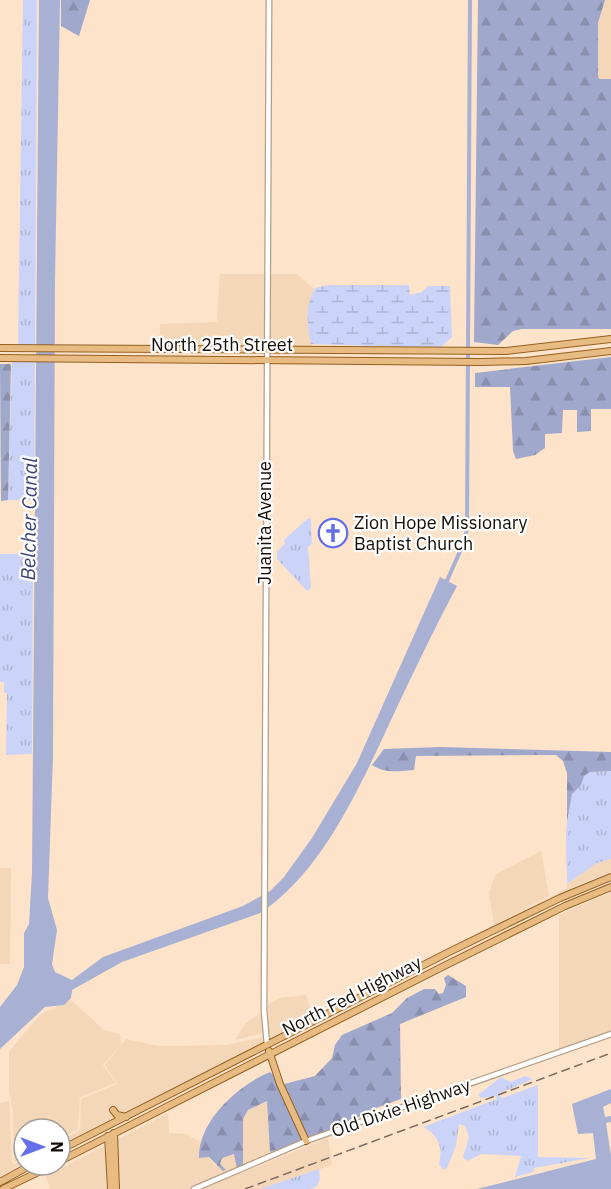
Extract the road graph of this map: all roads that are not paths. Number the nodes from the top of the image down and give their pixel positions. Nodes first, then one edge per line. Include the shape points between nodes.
1 (268, 0) edge
2 (611, 339) edge
3 (0, 348) edge
4 (16, 348) junction
5 (130, 349) junction
6 (266, 349) junction
7 (364, 350) junction
8 (381, 351) junction
9 (611, 351) edge
10 (2, 358) edge
11 (266, 360) junction
12 (119, 361) junction
13 (351, 361) junction
14 (366, 361) junction
15 (611, 876) edge
16 (611, 887) edge
17 (451, 951) junction
18 (442, 967) junction
19 (611, 1034) edge
20 (267, 1045) junction
21 (270, 1054) junction
22 (114, 1110) dead end
23 (127, 1117) junction
24 (111, 1125) junction
25 (111, 1135) junction
26 (306, 1141) junction
27 (72, 1144) edge
28 (72, 1155) edge
29 (28, 1177) edge
30 (3, 1189) edge
31 (113, 1189) edge
32 (194, 1189) edge

1 - 6 street, Juanita Avenue
2 - 8 main road, North 25th Street via 525,350
3 - 4 main road, North 25th Street
4 - 5 main road, North 25th Street
4 - 10 main road
5 - 6 main road, North 25th Street
5 - 12 main road via 120,355
6 - 7 main road, North 25th Street
6 - 11 street, Juanita Avenue
7 - 8 main road, North 25th Street
7 - 13 main road
8 - 14 main road via 371,354
9 - 14 main road, North 25th Street via 526,361
10 - 12 main road, North 25th Street
11 - 12 main road, North 25th Street
11 - 13 main road, North 25th Street
11 - 20 street, Juanita Avenue
13 - 14 main road, North 25th Street
15 - 17 main road, North Fed Highway
16 - 18 main road, North Fed Highway
17 - 18 main road via 450,959
17 - 20 main road, North Fed Highway
18 - 21 main road, North Fed Highway
19 - 26 street, Old Dixie Highway
20 - 21 main road
20 - 23 main road, North Fed Highway
21 - 25 main road, North Fed Highway
21 - 26 main road
22 - 23 main road
23 - 24 main road, North Fed Highway
24 - 25 main road
24 - 27 main road, North Fed Highway
25 - 28 main road, North Fed Highway
25 - 31 main road
26 - 32 street, Old Dixie Highway
29 - 30 main road

